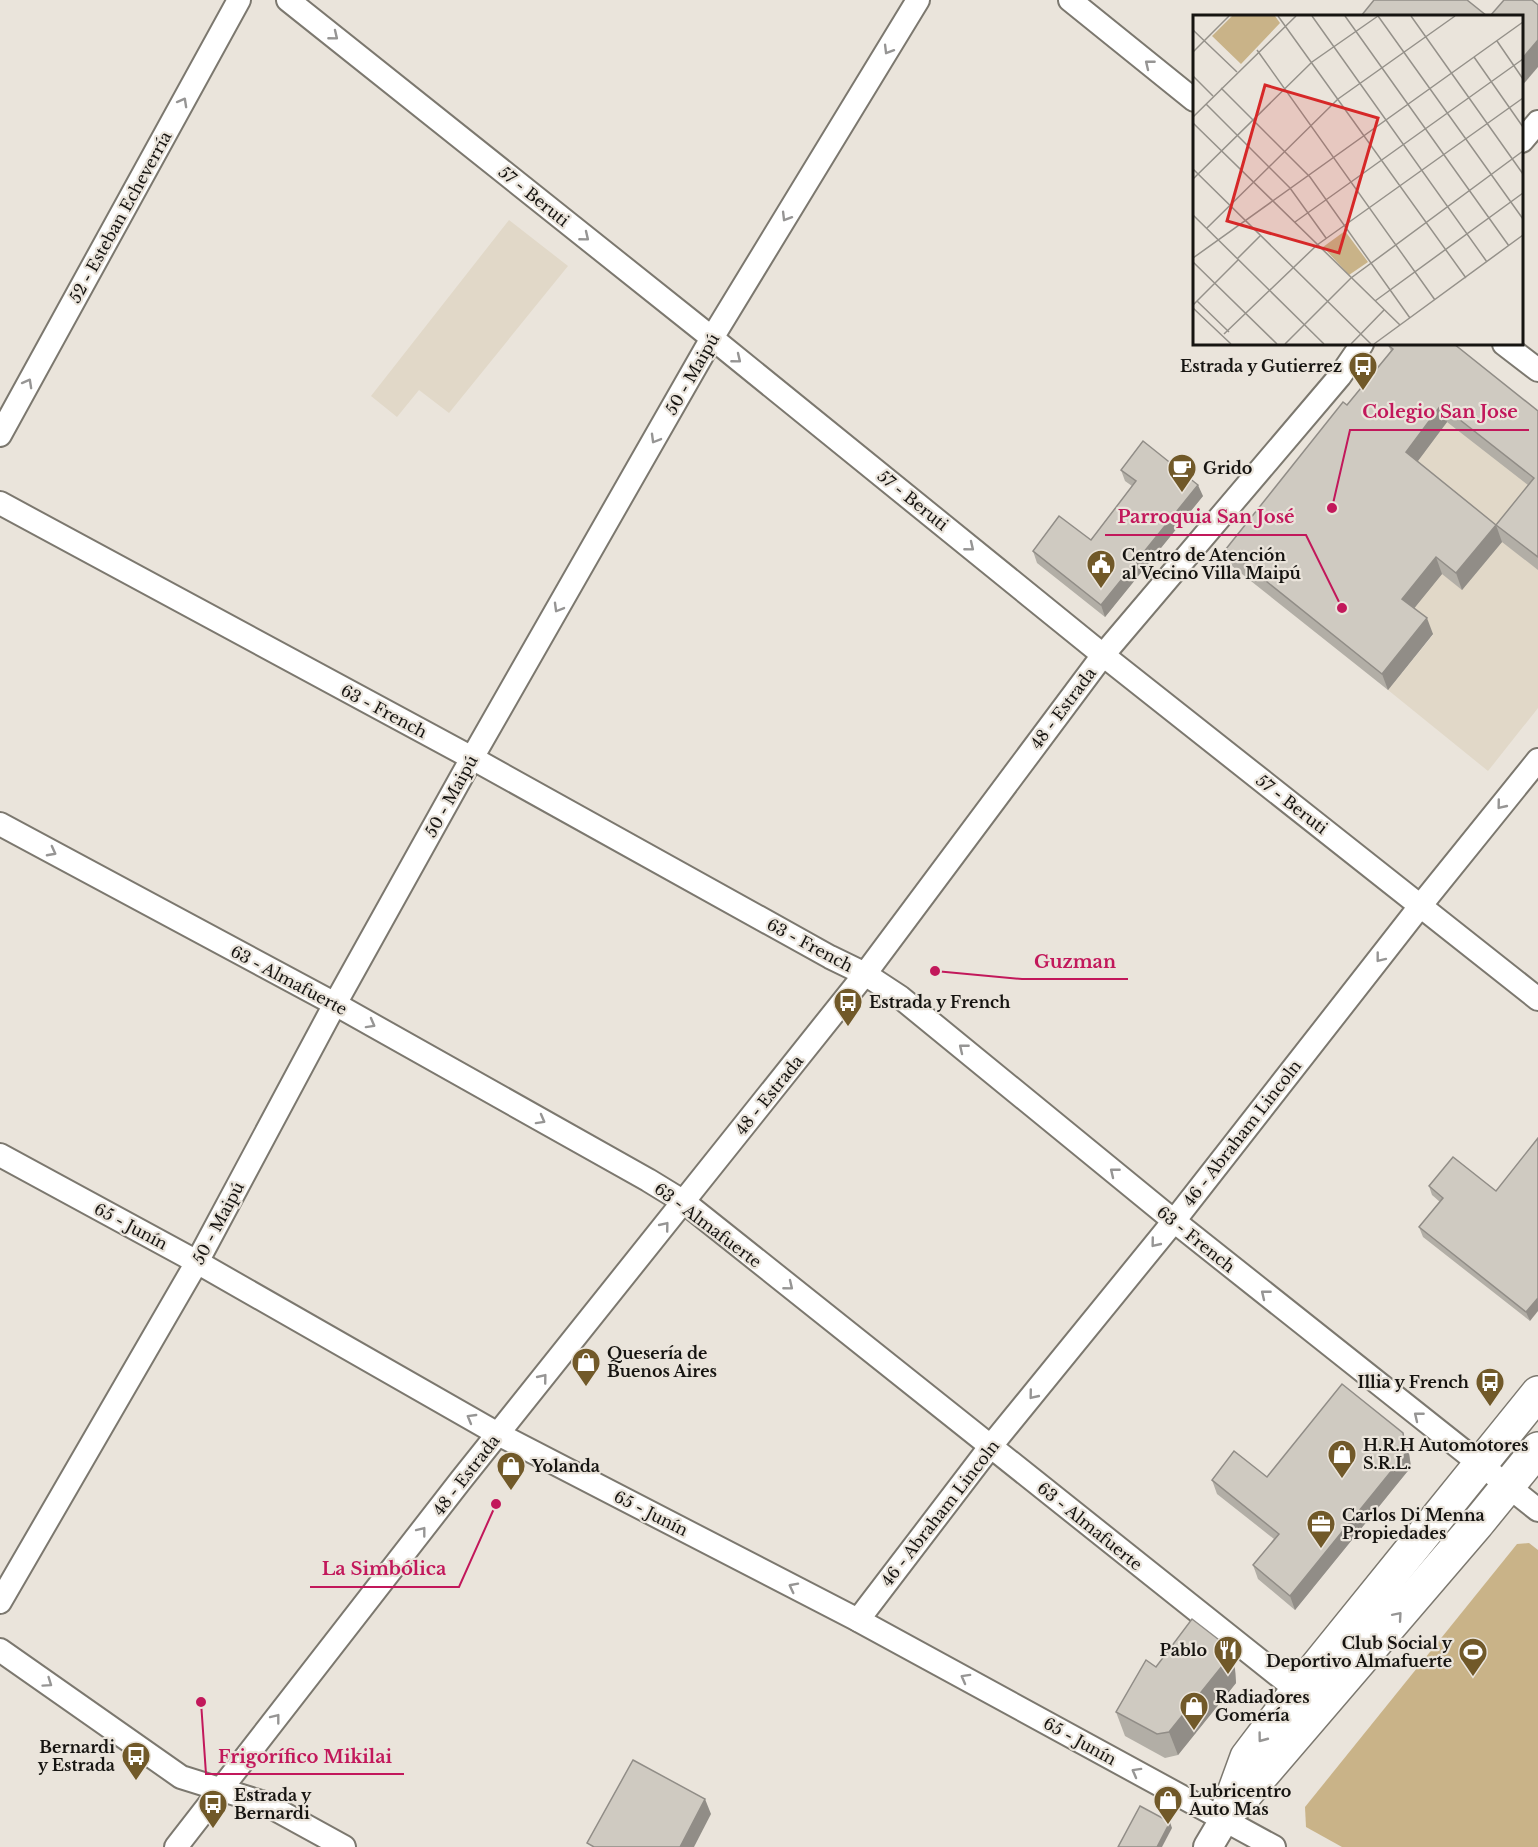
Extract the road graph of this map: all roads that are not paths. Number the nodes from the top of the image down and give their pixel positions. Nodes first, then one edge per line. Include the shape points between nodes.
1 (239, 0) edge
2 (288, 0) edge
3 (918, 0) edge
4 (1070, 0) edge
5 (1193, 99) edge
6 (1538, 122) edge
7 (1523, 139) edge
8 (712, 338) junction
9 (1361, 345) edge
10 (1505, 345) edge
11 (1538, 370) edge
12 (0, 435) edge
13 (0, 503) edge
14 (1103, 655) junction
15 (472, 758) junction
16 (1538, 760) edge
17 (0, 824) edge
18 (1421, 905) junction
19 (865, 975) junction
20 (1538, 999) edge
21 (335, 1004) junction
22 (0, 1155) edge
23 (684, 1202) junction
24 (1174, 1221) junction
25 (197, 1262) junction
26 (1538, 1394) edge
27 (498, 1434) junction
28 (990, 1447) junction
29 (1538, 1449) edge
30 (1480, 1466) junction
31 (1507, 1487) junction
32 (1538, 1510) edge
33 (0, 1602) edge
34 (858, 1620) junction
35 (0, 1650) edge
36 (1308, 1700) junction
37 (221, 1789) junction
38 (1224, 1820) junction
39 (176, 1847) edge
40 (344, 1847) edge
41 (1208, 1847) edge
42 (1274, 1847) edge

12 -> 1 street, 52 - Esteban Echeverría
2 -> 8 street, 57 - Beruti
3 -> 8 street, 50 - Maipú
5 -> 4 street
6 - 7 street
8 -> 14 street, 57 - Beruti
8 -> 15 street, 50 - Maipú
9 - 14 street, 48 - Estrada via 1340,376
10 - 11 street
13 - 15 street, 63 - French
14 - 18 street, 57 - Beruti
14 - 19 street, 48 - Estrada
15 - 19 street, 63 - French
15 - 21 street, 50 - Maipú
16 -> 18 street, 46 - Abraham Lincoln
17 -> 21 street, 63 - Almafuerte
18 - 20 street, 57 - Beruti
18 -> 24 street, 46 - Abraham Lincoln
19 - 23 street, 48 - Estrada
24 -> 19 street, 63 - French via 900,997
21 -> 23 street, 63 - Almafuerte
21 - 25 street, 50 - Maipú
22 - 25 street, 65 - Junín
27 -> 23 street, 48 - Estrada
23 -> 28 street, 63 - Almafuerte
24 -> 28 street, 46 - Abraham Lincoln
30 -> 24 street, 63 - French
27 -> 25 street, 65 - Junín
25 - 33 street, 50 - Maipú
26 - 30 main road
34 -> 27 street, 65 - Junín
37 -> 27 street, 48 - Estrada
28 - 34 street, 46 - Abraham Lincoln
28 - 36 street, 63 - Almafuerte
29 - 31 main road
30 - 31 street, 63 - French
30 - 36 main road
31 - 32 street, 63 - French
36 -> 31 main road via 1477,1524
38 -> 34 street, 65 - Junín
35 -> 37 street via 181,1777
36 - 38 main road via 1247,1757
37 - 39 street, 48 - Estrada
37 - 40 street via 264,1803
38 - 41 street
38 - 42 street, 65 - Junín

